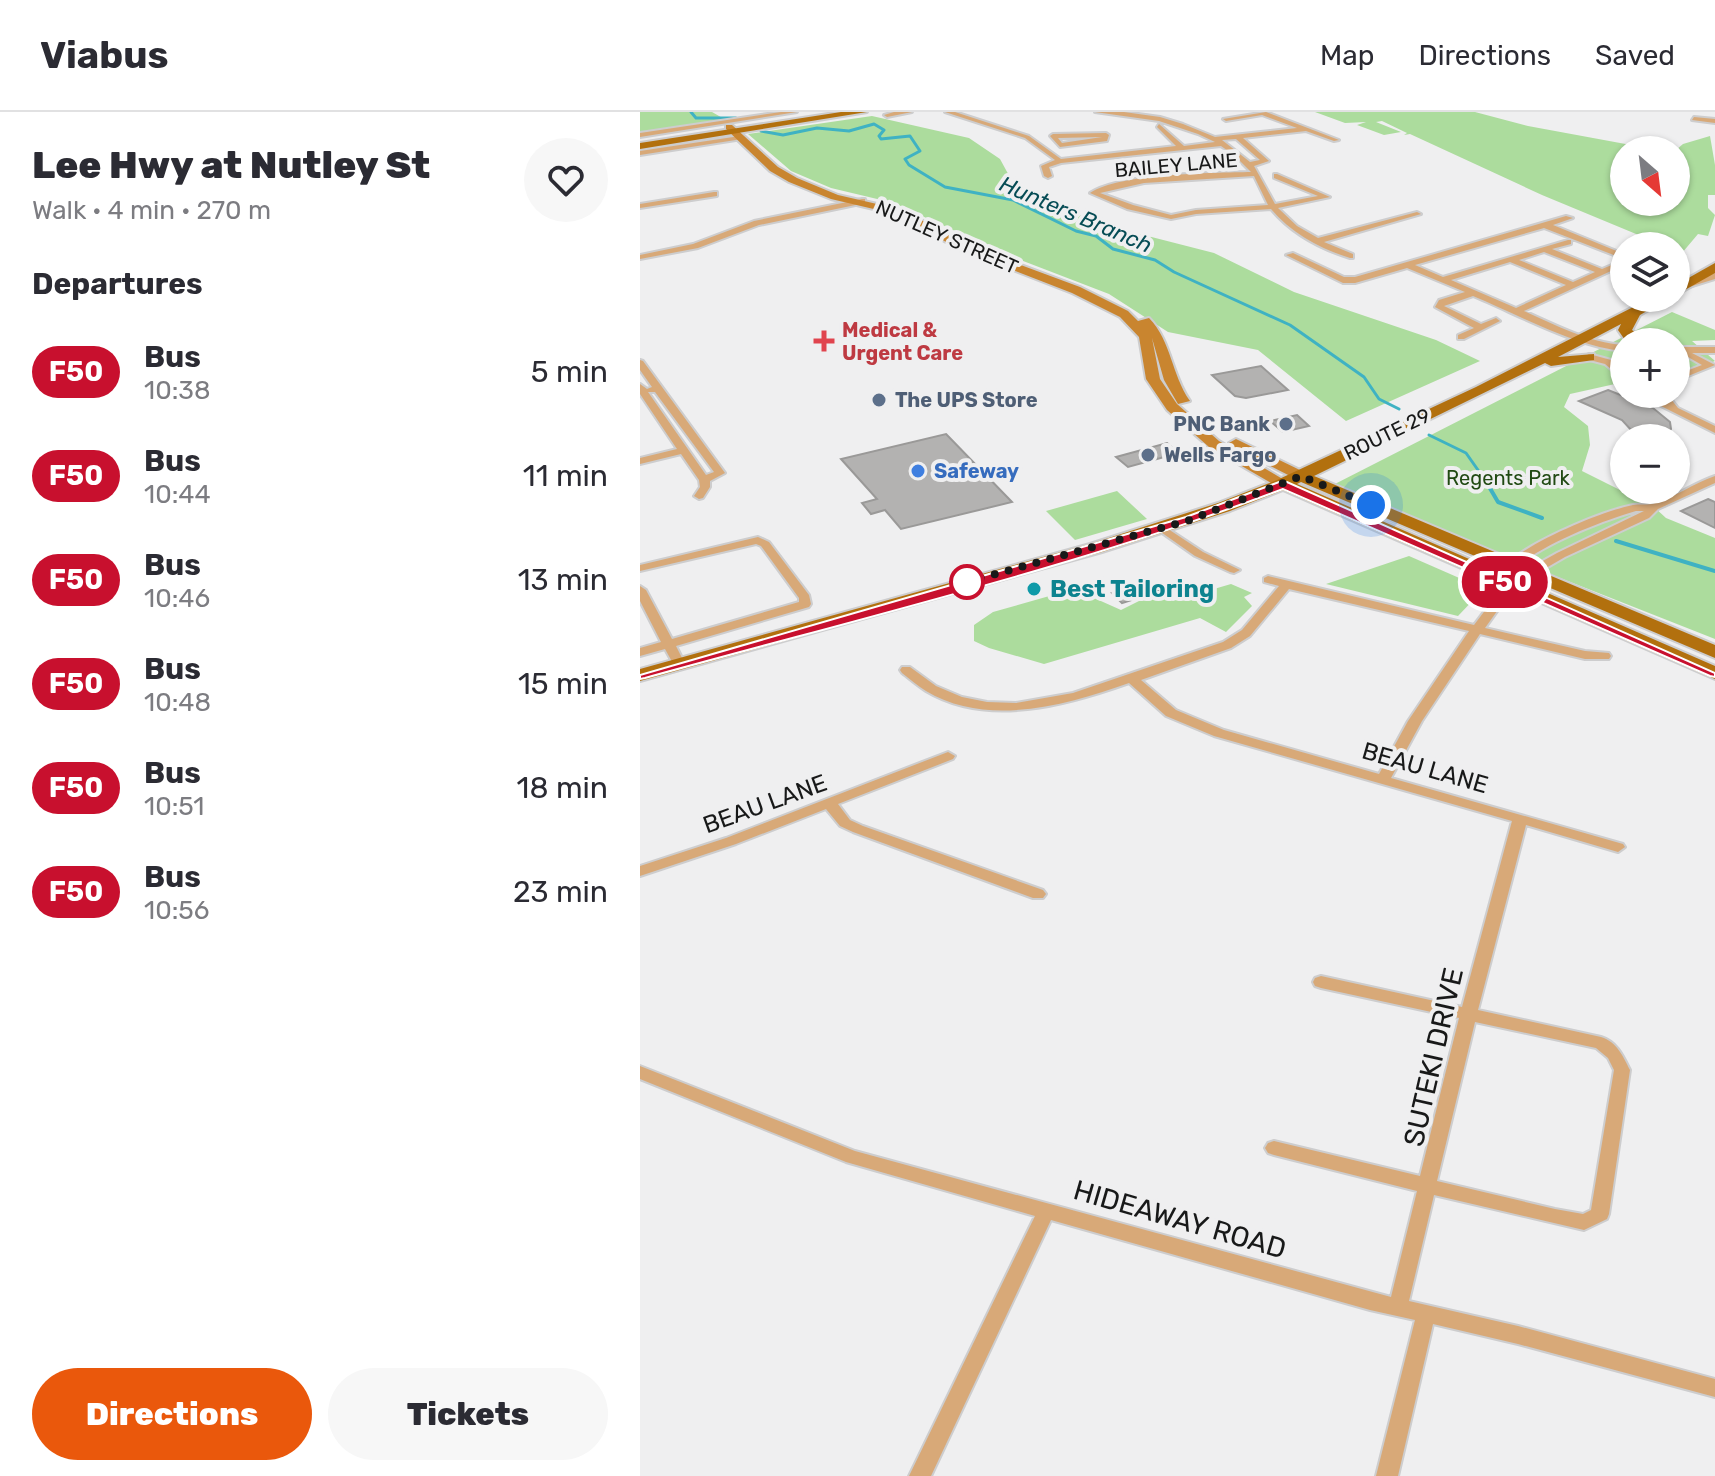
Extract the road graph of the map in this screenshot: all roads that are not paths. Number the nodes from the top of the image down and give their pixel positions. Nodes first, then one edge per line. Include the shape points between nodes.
1 (794, 112) edge
2 (829, 112) edge
3 (862, 112) edge
4 (909, 112) edge
5 (948, 112) edge
6 (1097, 112) edge
7 (1261, 112) edge
8 (1086, 113) edge
9 (1131, 113) edge
10 (887, 115) dead end
11 (1696, 118) dead end
12 (1226, 119) dead end
13 (1715, 120) edge
14 (1159, 126) dead end
15 (1307, 129) junction
16 (731, 130) junction
17 (1053, 136) junction
18 (1237, 136) junction
19 (1027, 137) junction
20 (1336, 140) dead end
21 (640, 141) edge
22 (1216, 141) junction
23 (1182, 148) junction
24 (640, 153) edge
25 (1060, 161) junction
26 (1248, 165) junction
27 (1256, 174) junction
28 (1048, 176) dead end
29 (1277, 176) dead end
30 (714, 194) dead end
31 (862, 201) junction
32 (640, 206) edge
33 (1274, 207) junction
34 (1417, 214) dead end
35 (1569, 218) dead end
36 (1545, 225) junction
37 (1317, 241) junction
38 (1568, 242) dead end
39 (1544, 249) junction
40 (1610, 253) edge
41 (1290, 255) dead end
42 (1350, 256) dead end
43 (640, 257) edge
44 (1510, 259) junction
45 (1408, 265) junction
46 (1610, 267) edge
47 (1715, 267) edge
48 (1602, 272) junction
49 (1715, 276) edge
50 (1442, 280) junction
51 (1690, 283) edge
52 (1573, 285) junction
53 (1690, 285) edge
54 (1076, 290) junction
55 (1472, 293) junction
56 (1514, 312) junction
57 (1634, 312) joint
58 (1496, 321) dead end
59 (1482, 328) junction
60 (1626, 328) edge
61 (1461, 337) dead end
62 (1578, 341) junction
63 (1705, 350) edge
64 (1610, 352) edge
65 (1610, 354) edge
66 (1690, 356) edge
67 (1589, 357) junction
68 (640, 363) edge
69 (1610, 364) edge
70 (1707, 364) junction
71 (1690, 372) edge
72 (1505, 378) junction
73 (642, 389) edge
74 (658, 389) junction
75 (646, 404) edge
76 (1674, 408) edge
77 (1715, 430) edge
78 (684, 450) junction
79 (640, 461) edge
80 (1301, 476) junction
81 (1715, 479) edge
82 (704, 480) junction
83 (1283, 484) junction
84 (699, 496) dead end
85 (1654, 507) junction
86 (1162, 528) junction
87 (1509, 564) junction
88 (640, 568) edge
89 (1234, 570) dead end
90 (1531, 573) junction
91 (1268, 580) dead end
92 (1511, 584) junction
93 (1286, 585) junction
94 (640, 590) edge
95 (1476, 630) junction
96 (668, 644) junction
97 (640, 652) edge
98 (1715, 652) edge
99 (1605, 656) dead end
100 (679, 664) junction
101 (906, 670) dead end
102 (1715, 673) edge
103 (640, 675) edge
104 (1132, 679) junction
105 (948, 756) dead end
106 (1383, 779) junction
107 (830, 804) junction
108 (1520, 819) junction
109 (1618, 847) dead end
110 (640, 871) edge
111 (1038, 894) dead end
112 (1321, 982) dead end
113 (1469, 1012) junction
114 (640, 1072) edge
115 (1274, 1148) dead end
116 (1429, 1188) junction
117 (1047, 1210) junction
118 (1398, 1307) junction
119 (1426, 1313) junction
120 (1715, 1388) edge
121 (920, 1476) edge
122 (1387, 1476) edge

1 - 16 street
2 - 16 main road
3 - 16 main road
4 - 10 street
5 - 19 street
6 - 8 street
6 - 9 street
7 - 12 street
7 - 15 street
9 - 22 street
11 - 13 street
14 - 23 street
15 - 18 street
15 - 20 street
16 - 21 main road
16 - 24 street
16 - 31 main road, NUTLEY STREET via 783,175 835,197
17 - 17 street via 1079,135 1106,135 1105,140 1060,145
17 - 19 street
18 - 22 street
18 - 26 street via 1265,161
19 - 25 street
22 - 23 street
22 - 26 street
23 - 25 street
25 - 28 street via 1045,166
26 - 27 street
27 - 33 street
27 - 33 street, BAILEY LANE via 1157,181 1094,193 1163,216
29 - 33 street via 1326,197
30 - 32 street
31 - 43 street via 782,217 695,246
31 - 54 main road, NUTLEY STREET via 899,212 963,247
33 - 37 street
34 - 37 street
35 - 36 street
36 - 40 street
36 - 45 street
37 - 42 street
38 - 39 street
39 - 44 street
39 - 48 street
41 - 45 street via 1343,280
44 - 50 street
44 - 52 street
45 - 50 street
46 - 48 street
47 - 51 main road
48 - 52 street
49 - 53 street
50 - 55 street
52 - 56 street
54 - 80 main road, NUTLEY STREET via 1117,303 1147,324 1161,338 1170,381 1184,403 1247,450
54 - 83 main road, NUTLEY STREET via 1118,310 1142,330 1159,389 1191,426
55 - 56 street
55 - 59 street via 1439,307
56 - 62 street via 1545,332
57 - 60 main road
57 - 62 main road, ROUTE 29
58 - 59 street
59 - 61 street
62 - 64 street
62 - 72 main road, ROUTE 29
63 - 70 street via 1715,361
65 - 67 street
66 - 70 street
67 - 69 street
67 - 72 main road via 1566,358
68 - 74 street
70 - 71 street
72 - 80 main road, ROUTE 29
73 - 74 street
73 - 75 street
74 - 82 street via 720,473
75 - 78 street
76 - 77 street
78 - 79 street
78 - 82 street
80 - 83 main road, ROUTE 29
80 - 87 main road, NUTLEY STREET
81 - 85 street
82 - 84 street
83 - 86 main road, ROUTE 29
83 - 92 main road, NUTLEY STREET
85 - 87 street via 1635,508 1588,526
85 - 90 street
86 - 89 street
86 - 100 main road, ROUTE 29
87 - 90 main road, NUTLEY STREET
87 - 92 street via 1505,571
88 - 96 street via 758,540 805,598 805,604
90 - 92 street
90 - 98 main road, NUTLEY STREET
91 - 93 street
92 - 95 street
92 - 102 main road, NUTLEY STREET
93 - 95 street
93 - 104 street via 1246,633 1227,645
94 - 96 street
95 - 99 street
95 - 106 street
96 - 97 street
96 - 100 street
100 - 103 main road, ROUTE 29
101 - 104 street via 937,695 976,705 1023,708 1074,699
104 - 106 street, BEAU LANE via 1171,713 1219,733
105 - 107 street, BEAU LANE
106 - 108 street, BEAU LANE
107 - 110 street, BEAU LANE
107 - 111 street via 845,823 858,829
108 - 109 street, BEAU LANE
108 - 113 street, SUTEKI DRIVE
112 - 113 street
113 - 116 street, SUTEKI DRIVE
113 - 116 street via 1601,1043 1614,1054 1622,1070 1600,1214 1584,1222
114 - 117 street, HIDEAWAY ROAD via 852,1157
115 - 116 street
116 - 118 street, SUTEKI DRIVE
117 - 118 street, HIDEAWAY ROAD
117 - 121 street
118 - 119 street, HIDEAWAY ROAD
119 - 120 street, HIDEAWAY ROAD
119 - 122 street

